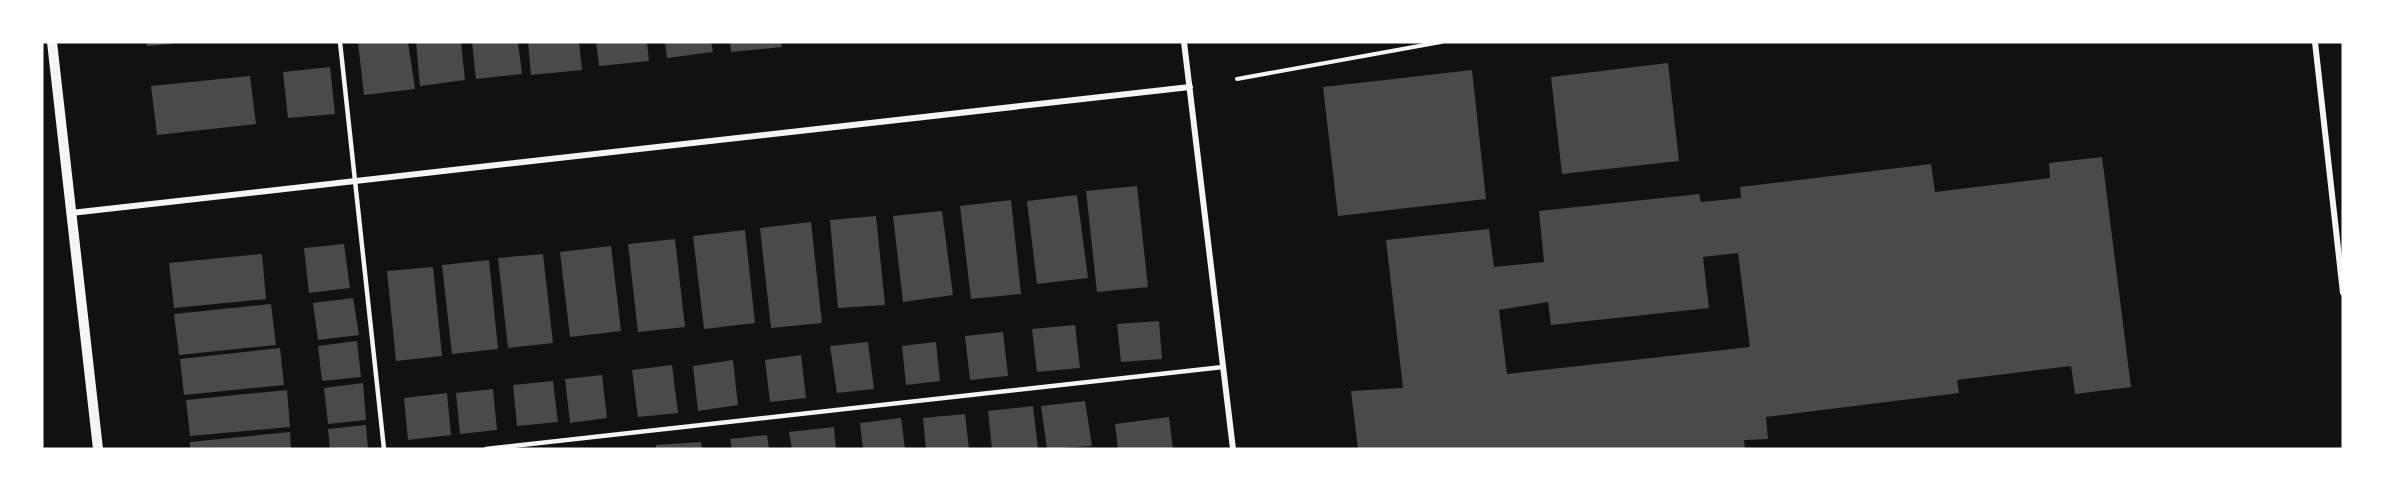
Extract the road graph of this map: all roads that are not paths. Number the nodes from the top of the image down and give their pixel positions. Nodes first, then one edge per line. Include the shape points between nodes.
1 (52, 42) edge
2 (340, 42) edge
3 (1184, 42) edge
4 (2315, 42) edge
5 (1190, 87) junction
6 (356, 181) junction
7 (71, 213) junction
8 (2340, 242) edge
9 (2343, 293) edge
10 (1223, 367) junction
11 (98, 449) edge
12 (384, 449) edge
13 (486, 449) edge
14 (1233, 449) edge

1 - 7 street
2 - 6 lane
3 - 5 street
4 - 8 street
5 - 6 street
5 - 10 street
6 - 7 street
6 - 12 lane
7 - 11 street
8 - 9 street
10 - 13 lane
10 - 14 street

